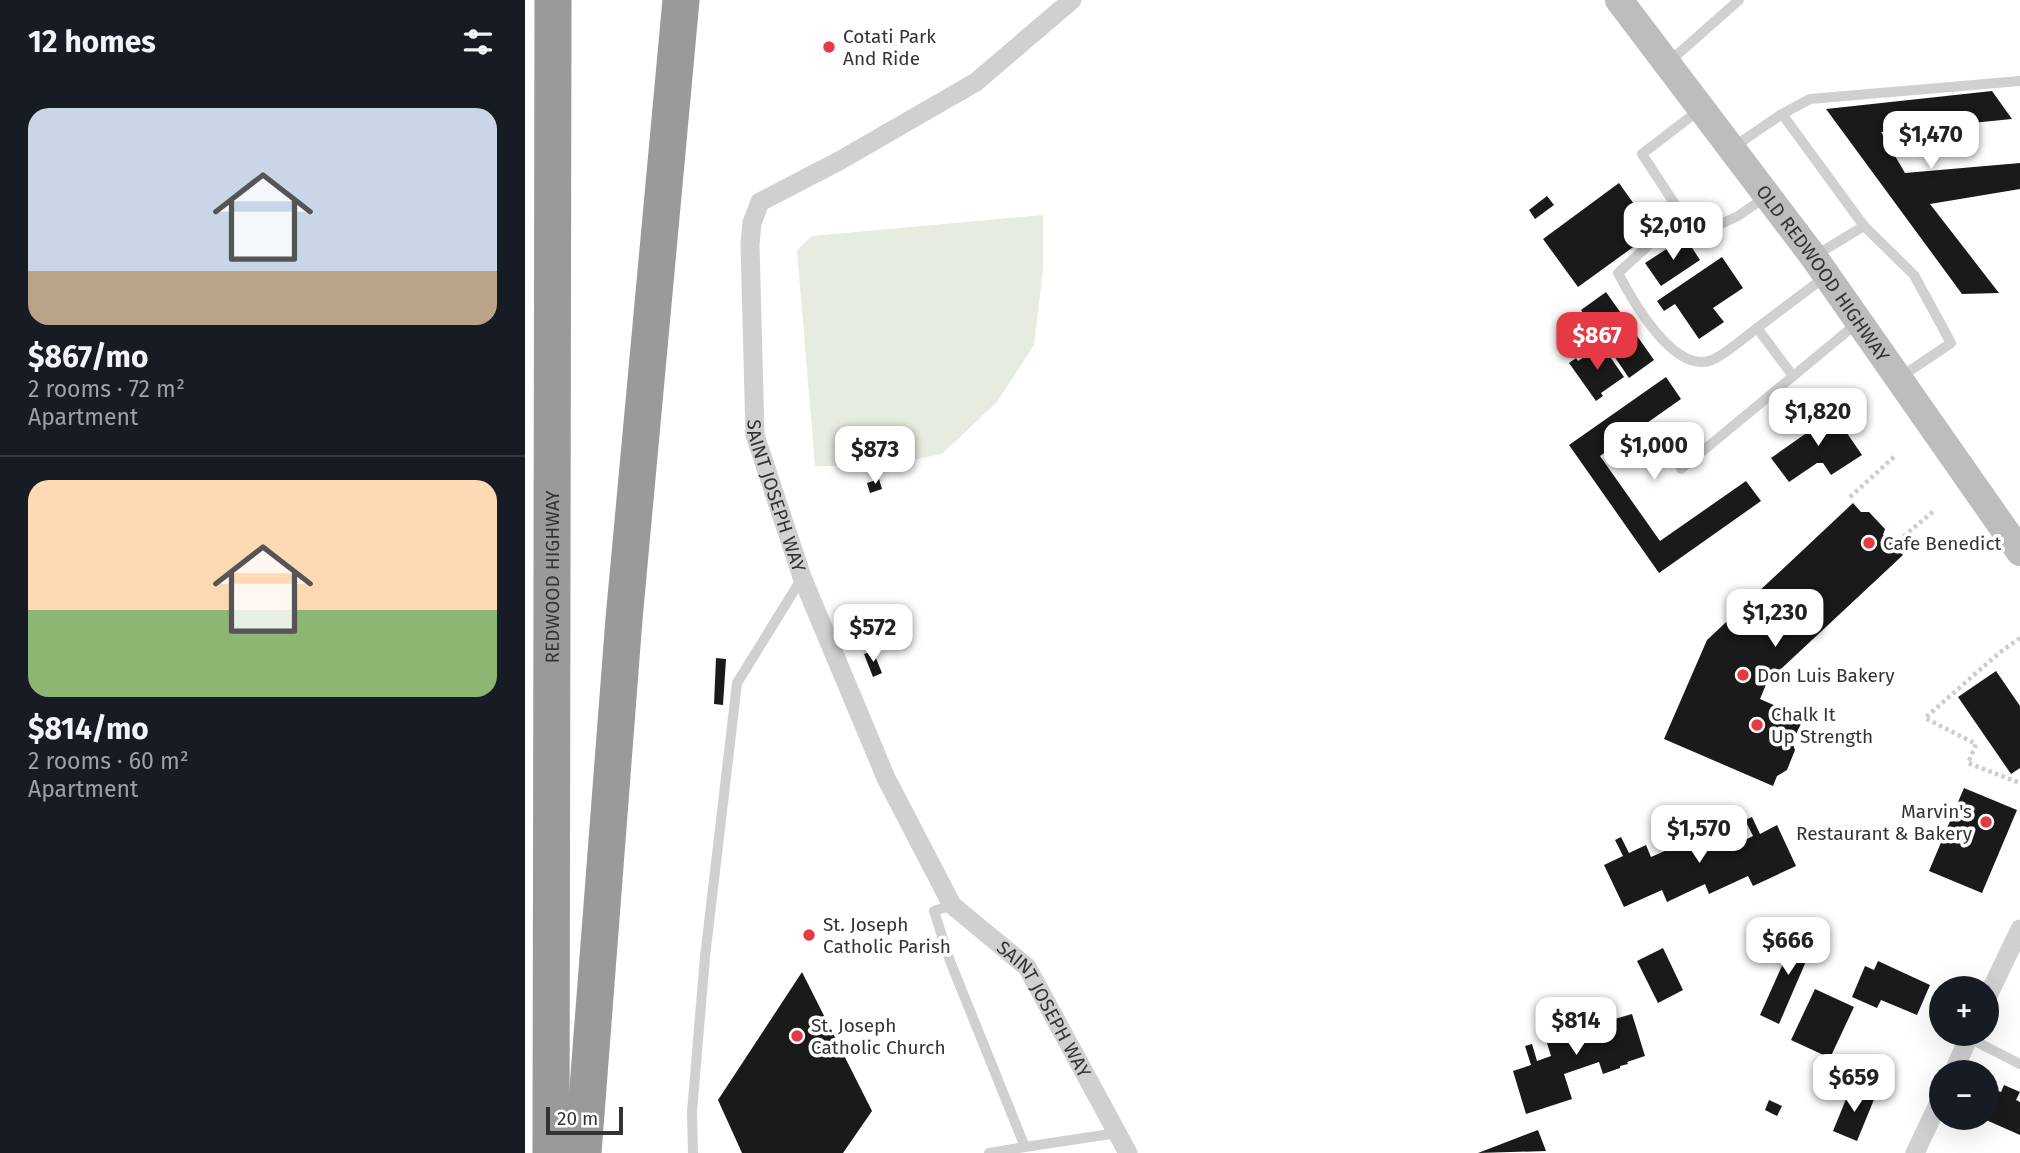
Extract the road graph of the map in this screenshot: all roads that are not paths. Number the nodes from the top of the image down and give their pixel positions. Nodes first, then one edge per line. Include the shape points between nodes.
1 (553, 0) edge
2 (681, 0) edge
3 (1072, 0) edge
4 (1619, 0) edge
5 (1739, 0) edge
6 (1667, 64) junction
7 (2020, 81) edge
8 (1701, 109) junction
9 (1782, 114) junction
10 (1732, 148) junction
11 (1767, 195) junction
12 (1682, 215) junction
13 (1864, 226) junction
14 (1820, 266) junction
15 (1859, 322) junction
16 (1757, 328) junction
17 (1793, 376) junction
18 (1898, 378) junction
19 (1681, 469) dead end
20 (2015, 537) edge
21 (803, 577) junction
22 (952, 905) junction
23 (2020, 929) edge
24 (1997, 976) edge
25 (1989, 1046) edge
26 (2020, 1063) edge
27 (1929, 1123) edge
28 (1118, 1133) junction
29 (1024, 1147) junction
30 (551, 1153) edge
31 (583, 1153) edge
32 (693, 1153) edge
33 (989, 1153) edge
34 (1128, 1153) edge
35 (1915, 1153) edge

1 - 30 highway, REDWOOD HIGHWAY
2 - 31 highway via 624,619
3 - 21 street, SAINT JOSEPH WAY via 976,82 760,202 750,244 755,435
4 - 6 main road, OLD REDWOOD HIGHWAY
5 - 6 lane
6 - 8 main road, OLD REDWOOD HIGHWAY
7 - 9 lane via 1810,99
8 - 10 main road, OLD REDWOOD HIGHWAY
8 - 12 lane via 1642,153
9 - 10 lane
9 - 13 lane
10 - 11 main road, OLD REDWOOD HIGHWAY
11 - 12 lane via 1710,229
11 - 14 main road, OLD REDWOOD HIGHWAY
12 - 16 lane via 1618,273 1653,331 1689,360 1711,360
13 - 14 lane
13 - 18 lane via 1914,275 1951,343
14 - 15 main road, OLD REDWOOD HIGHWAY
14 - 16 lane
15 - 17 lane
15 - 18 main road, OLD REDWOOD HIGHWAY
16 - 17 lane
17 - 19 lane
18 - 20 main road, OLD REDWOOD HIGHWAY
21 - 22 street, SAINT JOSEPH WAY via 886,778
21 - 32 lane via 737,683 705,957 692,1112
22 - 28 street, SAINT JOSEPH WAY via 1027,967
22 - 29 lane via 934,911
23 - 24 street
25 - 26 lane
27 - 35 street
28 - 29 lane
28 - 34 street, SAINT JOSEPH WAY
29 - 33 lane

